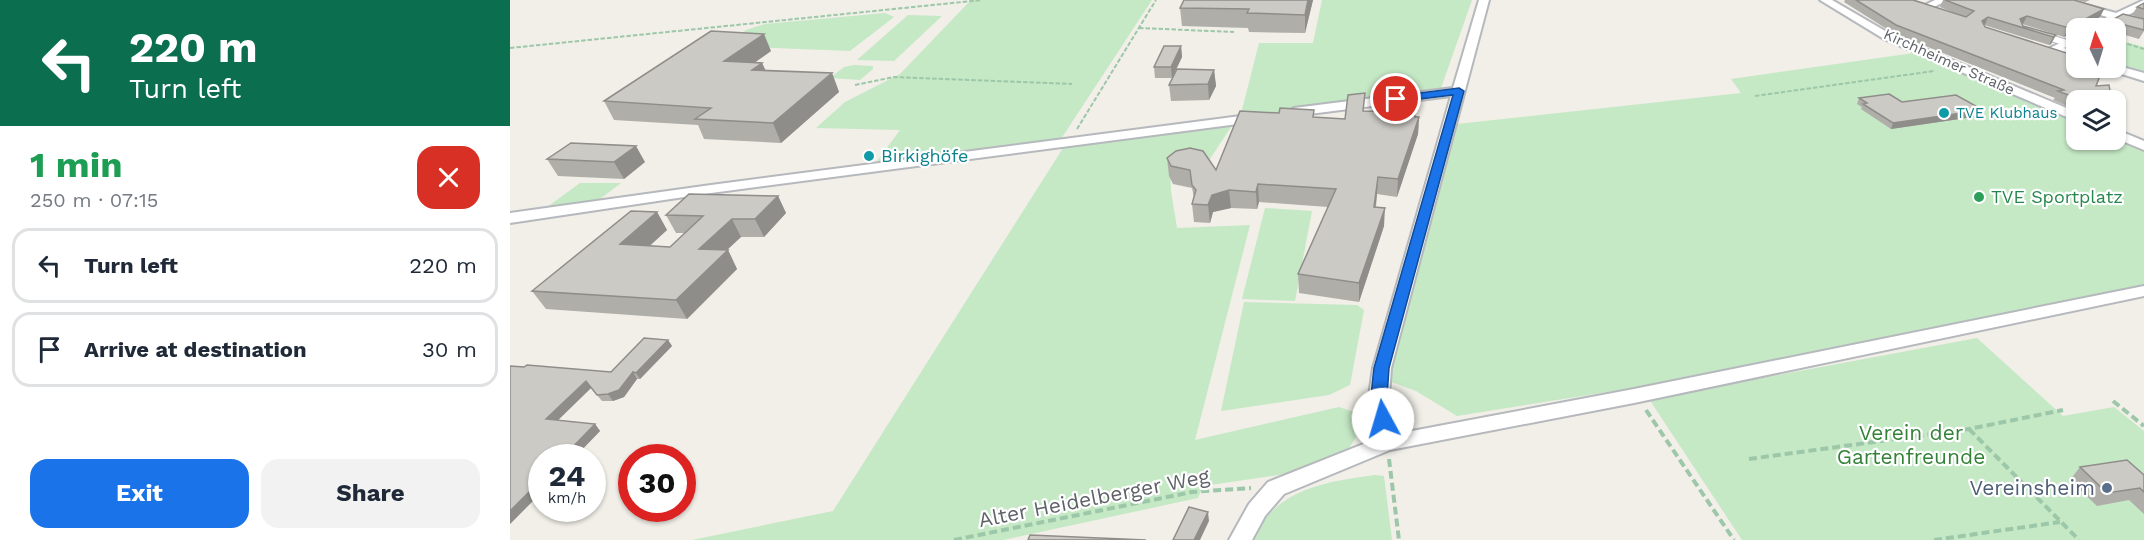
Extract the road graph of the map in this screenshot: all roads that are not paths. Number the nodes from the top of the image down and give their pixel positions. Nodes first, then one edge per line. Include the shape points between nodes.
1 (1484, 0) edge
2 (1825, 0) edge
3 (1897, 0) edge
4 (1943, 0) edge
5 (2056, 0) edge
6 (2144, 3) edge
7 (1926, 8) junction
8 (1944, 14) edge
9 (2117, 17) junction
10 (2144, 24) edge
11 (2032, 32) edge
12 (2066, 39) edge
13 (2066, 43) edge
14 (2066, 54) edge
15 (2126, 72) edge
16 (2144, 77) edge
17 (1459, 91) junction
18 (2066, 113) edge
19 (2126, 138) edge
20 (2144, 146) edge
21 (510, 218) edge
22 (2144, 291) edge
23 (1387, 443) junction
24 (1240, 540) edge

1 - 17 street
2 - 18 street, Kirchheimer Straße via 1888,37
3 - 7 street
4 - 7 street
5 - 9 street
6 - 9 street
7 - 8 street
9 - 10 street
11 - 12 lane
13 - 14 street via 2052,50
15 - 16 street
17 - 21 street
17 - 23 street via 1382,368 1379,396
19 - 20 street
22 - 23 street
23 - 24 street via 1276,488 1257,510

